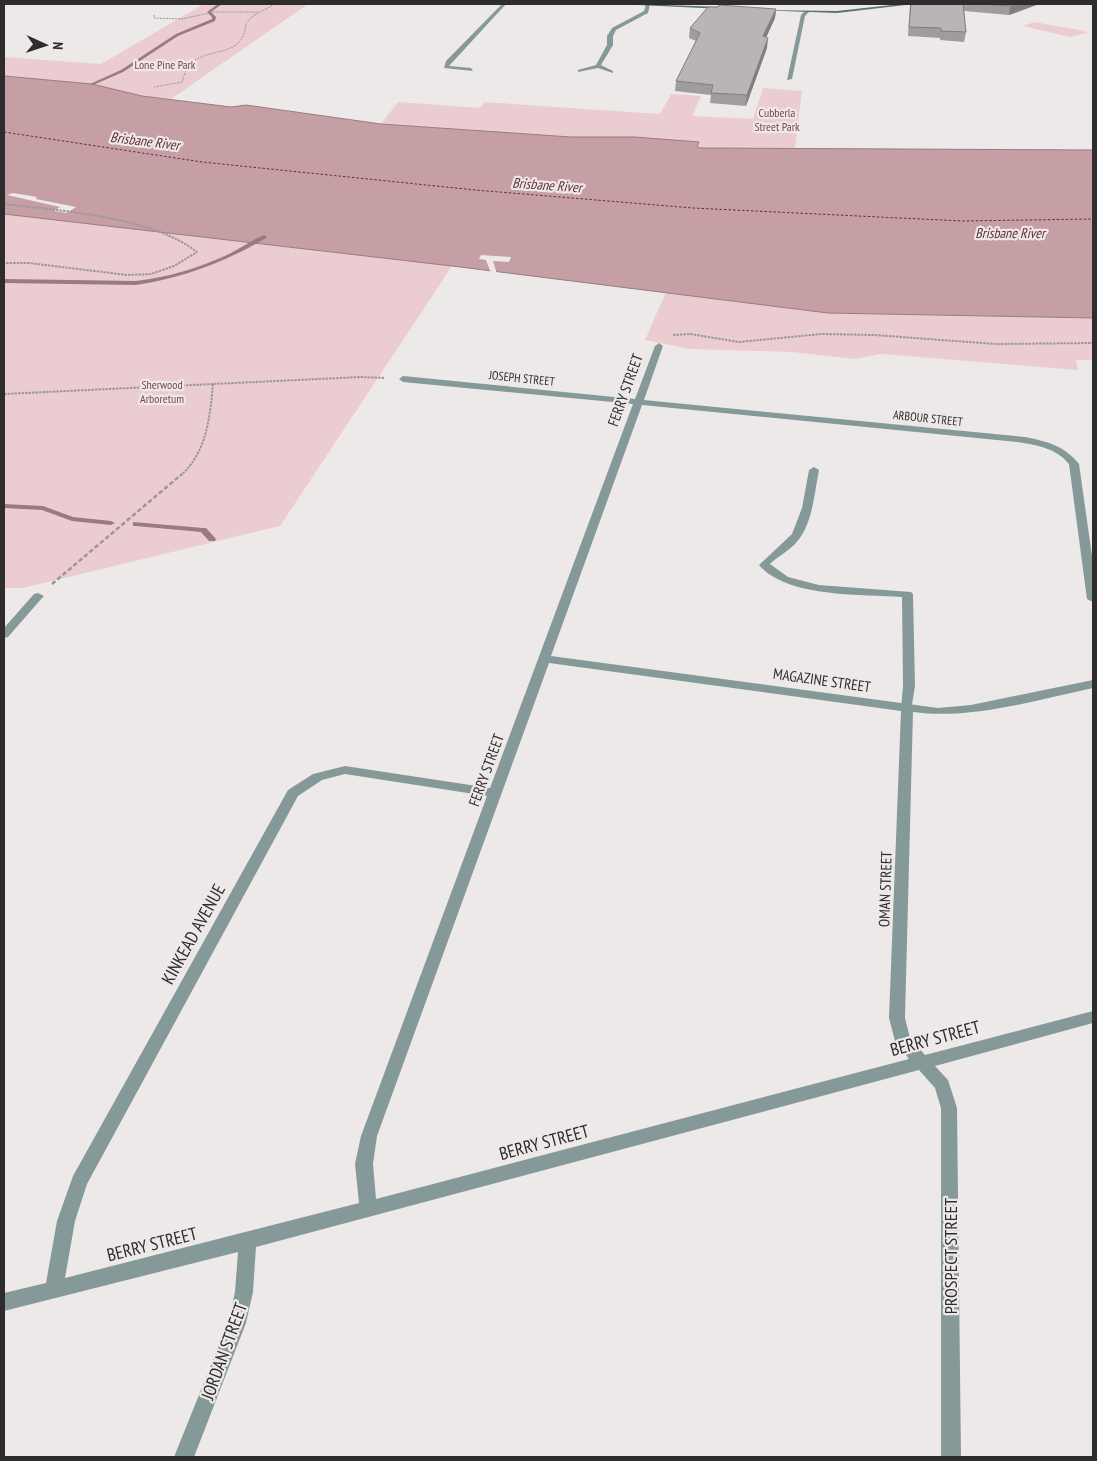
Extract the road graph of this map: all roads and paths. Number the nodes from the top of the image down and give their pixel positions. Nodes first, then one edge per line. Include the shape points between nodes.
1 (275, 4) edge
2 (504, 4) edge
3 (638, 4) edge
4 (648, 4) edge
5 (809, 4) edge
6 (912, 4) edge
7 (733, 9) edge
8 (752, 10) edge
9 (260, 12) junction
10 (807, 12) junction
11 (154, 16) dead end
12 (598, 66) junction
13 (471, 70) dead end
14 (580, 71) dead end
15 (611, 72) dead end
16 (789, 79) dead end
17 (154, 87) dead end
18 (4, 204) edge
19 (4, 263) edge
20 (1093, 344) edge
21 (659, 346) joint
22 (403, 378) joint
23 (213, 384) junction
24 (4, 394) edge
25 (638, 402) junction
26 (814, 470) dead end
27 (38, 596) joint
28 (1093, 599) edge
29 (4, 635) edge
30 (544, 659) junction
31 (1093, 684) edge
32 (907, 708) junction
33 (495, 793) junction
34 (1093, 1017) edge
35 (922, 1062) junction
36 (368, 1209) junction
37 (246, 1241) junction
38 (54, 1289) junction
39 (4, 1302) edge
40 (184, 1457) edge
41 (951, 1457) edge

1 - 9 path
2 - 13 street via 446,67
3 - 4 street
4 - 7 street
4 - 12 street via 646,12 614,29 610,45
5 - 10 street
6 - 10 street
8 - 10 street
9 - 11 path via 214,12 182,19
9 - 17 path via 246,23 247,30 233,48 193,62 184,72 182,82
10 - 16 street via 803,15
12 - 14 street
12 - 15 street
18 - 19 path via 93,215 139,226 183,241 197,252 187,260 157,271 131,276 22,261
20 - 21 path via 996,344 835,334 739,342 689,334 670,336
21 - 25 street, FERRY STREET
22 - 23 path
22 - 25 street, JOSEPH STREET
23 - 24 path
23 - 27 path via 209,429 187,470
25 - 28 street, ARBOUR STREET via 1017,440 1054,448 1074,464
25 - 30 street, FERRY STREET
26 - 32 street, OMAN STREET via 802,522 792,541 764,565 784,579 819,588 907,594
27 - 29 street
30 - 32 street, MAGAZINE STREET
30 - 33 street, FERRY STREET
31 - 32 street, MAGAZINE STREET via 958,712
32 - 35 street, OMAN STREET via 897,1018 903,1040
33 - 36 street, FERRY STREET via 368,1136 364,1164
33 - 38 street, KINKEAD AVENUE via 345,770 322,774 293,793 79,1181 62,1229
34 - 35 street, BERRY STREET
35 - 36 street, BERRY STREET
35 - 41 street, PROSPECT STREET via 942,1085 949,1108
36 - 37 street, BERRY STREET
37 - 38 street, BERRY STREET
37 - 40 street, JORDAN STREET via 246,1282 238,1323
38 - 39 street, BERRY STREET

